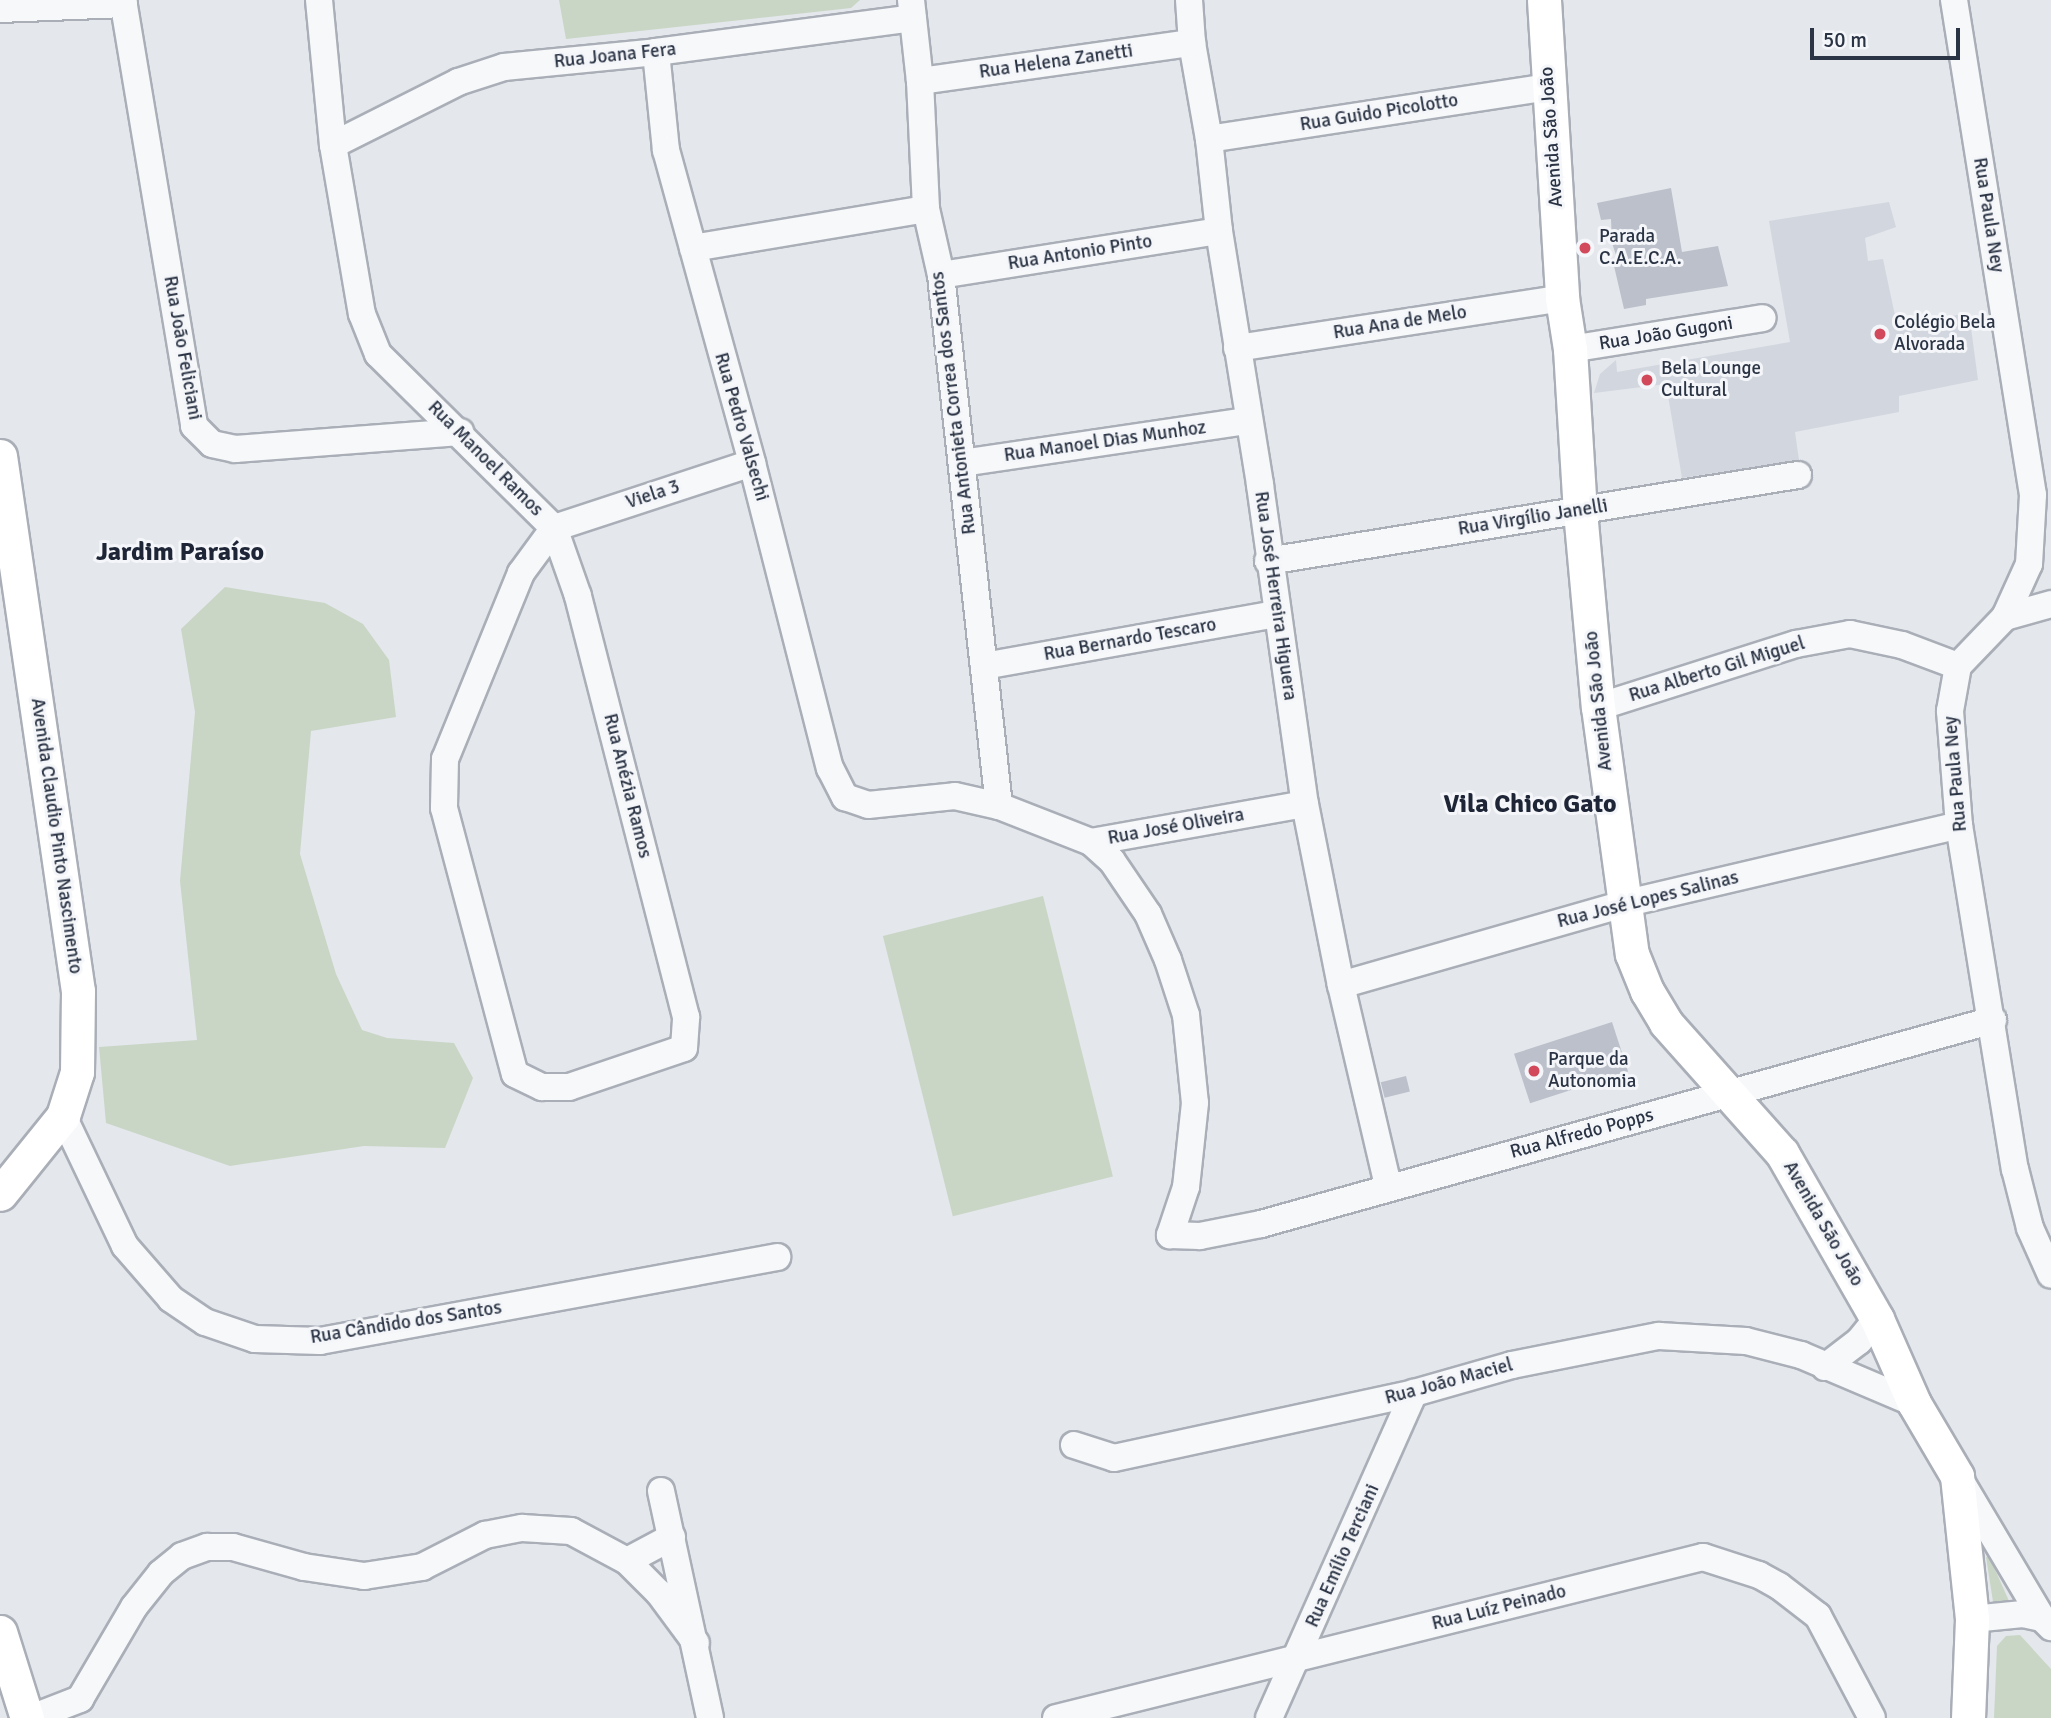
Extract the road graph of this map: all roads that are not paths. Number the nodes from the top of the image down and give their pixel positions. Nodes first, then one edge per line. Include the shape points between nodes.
1 (319, 0) edge
2 (1189, 0) edge
3 (1544, 0) edge
4 (1954, 0) edge
5 (123, 2) edge
6 (0, 9) edge
7 (912, 9) edge
8 (1192, 43) junction
9 (656, 52) junction
10 (920, 81) junction
11 (1548, 87) junction
12 (1209, 139) junction
13 (333, 145) junction
14 (926, 209) junction
15 (1219, 231) junction
16 (692, 248) junction
17 (941, 275) junction
18 (1562, 298) junction
19 (1763, 318) dead end
20 (1237, 348) junction
21 (1570, 349) junction
22 (1248, 421) junction
23 (460, 432) junction
24 (0, 456) edge
25 (752, 463) junction
26 (962, 463) junction
27 (1798, 475) dead end
28 (1580, 510) junction
29 (554, 528) junction
30 (1268, 561) junction
31 (2051, 604) edge
32 (1276, 614) junction
33 (2006, 617) junction
34 (984, 666) junction
35 (1958, 666) junction
36 (1598, 707) junction
37 (845, 797) joint
38 (1305, 804) junction
39 (999, 806) junction
40 (1959, 825) junction
41 (1091, 842) junction
42 (1623, 904) junction
43 (1341, 985) junction
44 (1993, 1020) junction
45 (515, 1074) joint
46 (1732, 1093) junction
47 (64, 1116) junction
48 (1388, 1186) junction
49 (0, 1194) edge
50 (777, 1257) dead end
51 (2051, 1275) edge
52 (1877, 1319) junction
53 (1825, 1367) junction
54 (1414, 1393) junction
55 (1914, 1403) junction
56 (1074, 1444) dead end
57 (1957, 1476) junction
58 (661, 1491) dead end
59 (672, 1537) junction
60 (627, 1560) junction
61 (1972, 1619) junction
62 (2047, 1623) edge
63 (0, 1632) edge
64 (696, 1643) junction
65 (1297, 1658) junction
66 (7, 1672) edge
67 (29, 1718) edge
68 (710, 1718) edge
69 (1056, 1718) edge
70 (1269, 1718) edge
71 (1872, 1718) edge
72 (1968, 1718) edge

1 - 13 street, Rua Manoel Ramos
2 - 8 street, Rua José Herreira Higuera
3 - 11 main road, Avenida São João
4 - 33 street, Rua Paula Ney via 2033,495 2029,564
5 - 6 street
5 - 23 street, Rua João Feliciani via 194,426 212,444 235,449
7 - 9 street, Rua Joana Fera
7 - 10 street, Rua Antonieta Correa dos Santos
8 - 10 street, Rua Helena Zanetti
8 - 12 street, Rua José Herreira Higuera
9 - 13 street, Rua Joana Fera via 504,67 458,82
9 - 16 street, Rua Pedro Valsechi via 666,150
10 - 14 street, Rua Antonieta Correa dos Santos
11 - 12 street, Rua Guido Picolotto
11 - 18 main road, Avenida São João
12 - 15 street, Rua José Herreira Higuera
13 - 23 street, Rua Manoel Ramos via 362,314 378,354
14 - 16 street
14 - 17 street, Rua Antonieta Correa dos Santos
15 - 17 street, Rua Antonio Pinto
15 - 20 street, Rua José Herreira Higuera
16 - 25 street, Rua Pedro Valsechi
17 - 26 street, Rua Antonieta Correa dos Santos
18 - 20 street, Rua Ana de Melo
18 - 21 main road, Avenida São João
19 - 21 street, Rua João Gugoni
20 - 22 street, Rua José Herreira Higuera
21 - 28 main road, Avenida São João
22 - 26 street, Rua Manoel Dias Munhoz
22 - 30 street, Rua José Herreira Higuera
23 - 29 street, Rua Manoel Ramos
24 - 47 main road, Avenida Claudio Pinto Nascimento via 78,991 77,1072
25 - 29 street, Viela 3
25 - 37 street, Rua Pedro Valsechi via 830,768
26 - 34 street, Rua Antonieta Correa dos Santos
27 - 28 street, Rua Virgílio Janelli
28 - 30 street, Rua Virgílio Janelli
28 - 36 main road, Avenida São João
29 - 45 street, Rua Manoel Ramos via 521,573 445,759 444,808
29 - 45 street, Rua Anézia Ramos via 578,596 686,1017 684,1048 569,1087 542,1087
30 - 32 street, Rua José Herreira Higuera
31 - 33 street
32 - 34 street, Rua Bernardo Tescaro
32 - 38 street, Rua José Herreira Higuera
33 - 35 street, Rua Paula Ney
34 - 39 street, Rua Antonieta Correa dos Santos
35 - 36 street, Rua Alberto Gil Miguel via 1902,645 1850,634 1796,644
35 - 40 street, Rua Paula Ney via 1950,711
36 - 42 main road, Avenida São João
37 - 39 street, Rua José Oliveira via 868,805 956,796
38 - 41 street, Rua José Oliveira
38 - 43 street, Rua José Herreira Higuera
39 - 41 street, Rua José Oliveira
40 - 42 street, Rua José Lopes Salinas
40 - 44 street, Rua Paula Ney
41 - 48 street, Rua Alfredo Popps via 1112,861 1148,914 1186,1015 1195,1103 1186,1187 1170,1235 1200,1236 1261,1224
42 - 43 street, Rua José Lopes Salinas
42 - 46 main road, Avenida São João via 1632,954 1666,1023
43 - 48 street, Rua José Herreira Higuera
44 - 46 street, Rua Alfredo Popps
44 - 51 street, Rua Paula Ney via 2015,1169 2030,1228
46 - 48 street, Rua Alfredo Popps
46 - 52 main road, Avenida São João via 1782,1153
47 - 49 main road, Avenida Claudio Pinto Nascimento
47 - 50 street, Rua Cândido dos Santos via 125,1246 172,1299 205,1322 255,1339 320,1341
52 - 53 street via 1859,1341
52 - 55 main road, Avenida São João
53 - 54 street, Rua João Maciel via 1801,1355 1746,1341 1659,1336 1511,1365
53 - 55 street, Rua João Maciel
54 - 56 street, Rua João Maciel via 1114,1458
54 - 65 street, Rua Emílio Terciani
55 - 57 main road, Avenida São João
57 - 61 main road
57 - 62 street, Avenida São João
58 - 59 street
59 - 60 street
59 - 64 street
60 - 64 street via 659,1593
60 - 67 street via 570,1531 522,1528 485,1535 422,1567 364,1576 304,1567 233,1548 207,1547 182,1556 161,1573 134,1607 80,1699
61 - 62 street, Avenida São João via 2023,1614
61 - 72 main road
63 - 66 main road
64 - 68 street
65 - 69 street, Rua Luíz Peinado
65 - 70 street, Rua Emílio Terciani
65 - 71 street, Rua Luíz Peinado via 1703,1557 1759,1575 1818,1616
66 - 67 main road

